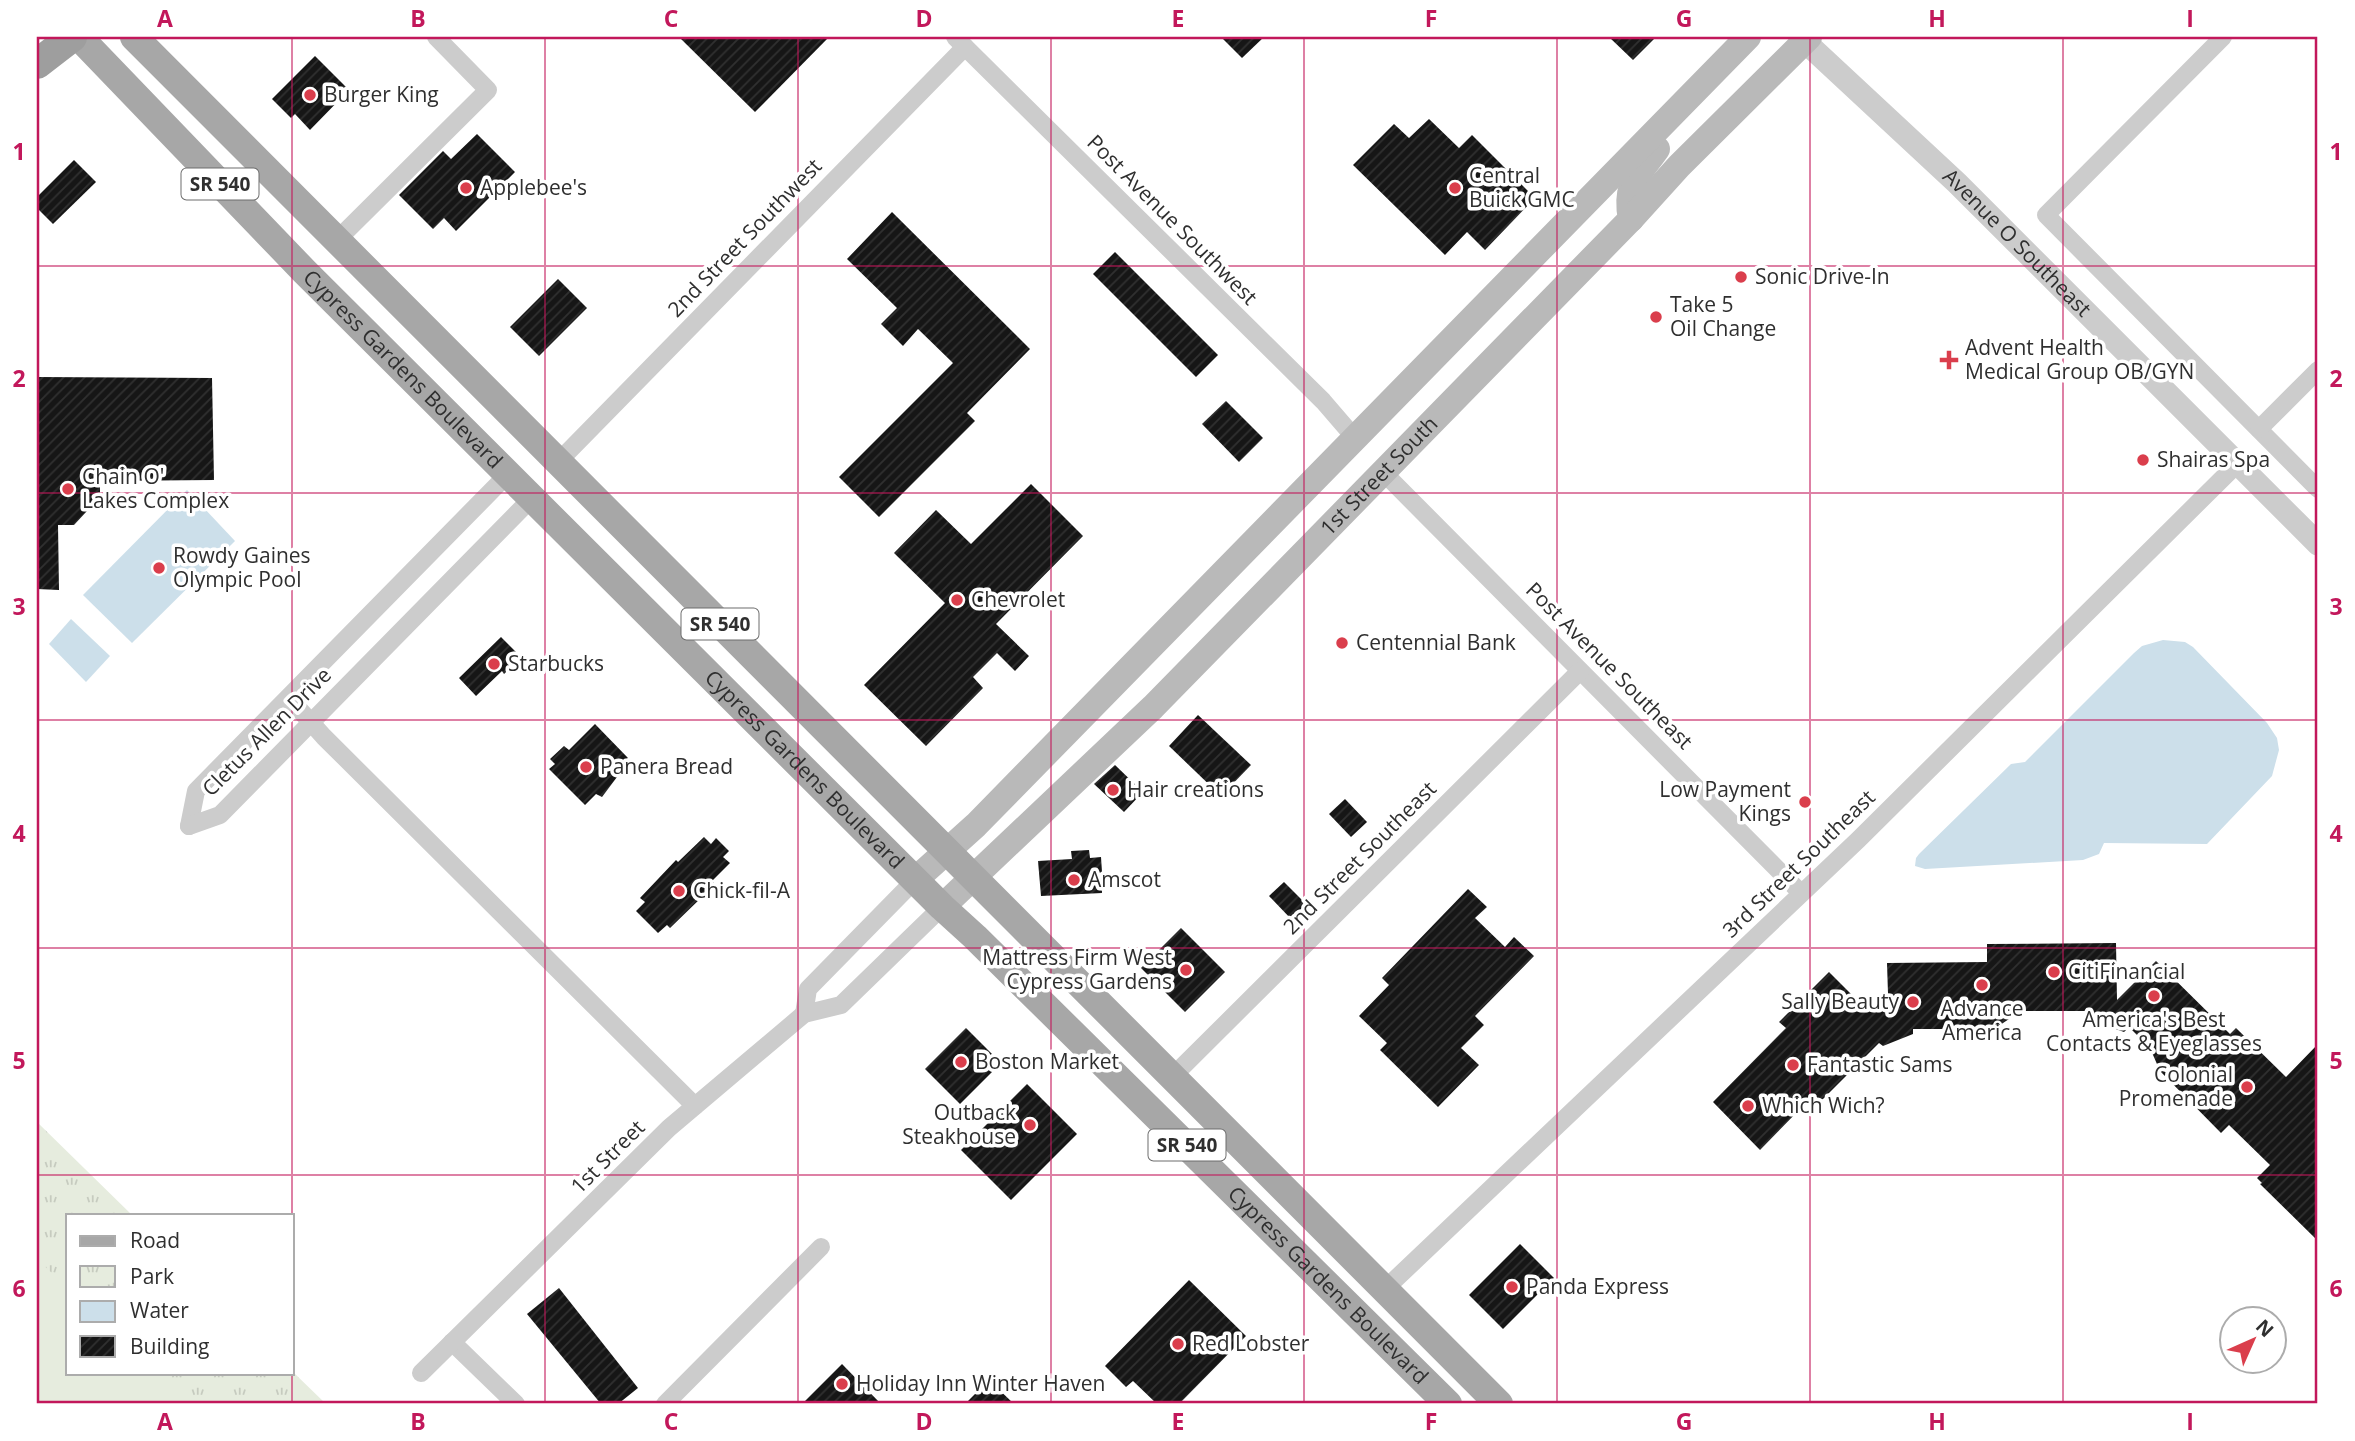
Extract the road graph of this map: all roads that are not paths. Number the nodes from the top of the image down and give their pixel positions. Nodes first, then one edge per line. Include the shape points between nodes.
1 (72, 37) edge
2 (79, 37) edge
3 (134, 37) edge
4 (436, 37) edge
5 (1748, 37) edge
6 (2223, 37) edge
7 (1805, 38) edge
8 (960, 42) edge
9 (37, 64) edge
10 (1677, 110) junction
11 (1631, 219) junction
12 (337, 240) junction
13 (2318, 370) edge
14 (2259, 429) junction
15 (1354, 437) junction
16 (558, 462) junction
17 (2238, 463) junction
18 (1383, 472) junction
19 (509, 473) junction
20 (2318, 489) edge
21 (533, 497) junction
22 (2318, 544) edge
23 (1580, 671) junction
24 (289, 698) junction
25 (311, 721) junction
26 (946, 851) junction
27 (973, 877) junction
28 (916, 879) junction
29 (1801, 893) junction
30 (942, 908) junction
31 (804, 1014) junction
32 (1172, 1077) junction
33 (695, 1106) junction
34 (1153, 1112) junction
35 (1276, 1182) junction
36 (1244, 1203) junction
37 (821, 1247) dead end
38 (1384, 1290) junction
39 (447, 1347) junction
40 (421, 1373) dead end
41 (516, 1404) edge
42 (665, 1404) edge
43 (1448, 1404) edge
44 (1499, 1404) edge

1 - 9 highway
2 - 19 main road, Cypress Gardens Boulevard / SR 540 via 305,272
3 - 12 main road, Cypress Gardens Boulevard / SR 540
4 - 12 street via 488,90
5 - 10 main road, 1st Street South
6 - 14 street via 2046,215
7 - 11 main road, 1st Street South
7 - 17 street, Avenue O Southeast
8 - 15 street, Post Avenue Southwest
8 - 16 street, 2nd Street Southwest
10 - 11 main road via 1630,187
10 - 15 main road, 1st Street South
11 - 18 main road, 1st Street South
12 - 16 main road, Cypress Gardens Boulevard / SR 540
13 - 14 street
14 - 20 street
15 - 26 main road, 1st Street South
16 - 26 main road, Cypress Gardens Boulevard / SR 540
17 - 22 street, Avenue O Southeast
17 - 29 street, 3rd Street Southeast
18 - 23 street, Post Avenue Southeast
18 - 27 main road, 1st Street South via 1153,708
19 - 21 main road, Cypress Gardens Boulevard / SR 540
19 - 24 street, Cletus Allen Drive
21 - 25 street, Cletus Allen Drive
21 - 28 main road, Cypress Gardens Boulevard / SR 540
23 - 29 street, Post Avenue Southeast
23 - 32 street, 2nd Street Southeast
24 - 25 street
24 - 25 street, Cletus Allen Drive via 196,791 189,825 220,815
25 - 33 street
26 - 27 main road, Cypress Gardens Boulevard / SR 540
26 - 28 main road, 1st Street South
27 - 30 main road, 1st Street South
27 - 32 main road, Cypress Gardens Boulevard / SR 540
28 - 30 main road, Cypress Gardens Boulevard / SR 540
28 - 31 street via 808,989
29 - 38 street, 3rd Street Southeast
30 - 31 street, 1st Street via 841,1005
30 - 34 main road, Cypress Gardens Boulevard / SR 540
31 - 33 street, 1st Street
32 - 35 main road, Cypress Gardens Boulevard / SR 540
33 - 39 street, 1st Street
34 - 35 main road via 1177,1107 1252,1174
34 - 36 main road, Cypress Gardens Boulevard / SR 540
35 - 38 main road, Cypress Gardens Boulevard / SR 540
36 - 38 main road via 1251,1202 1283,1223 1350,1275
36 - 43 main road, Cypress Gardens Boulevard / SR 540
37 - 42 street
38 - 44 main road, Cypress Gardens Boulevard / SR 540
39 - 40 street
39 - 41 street

